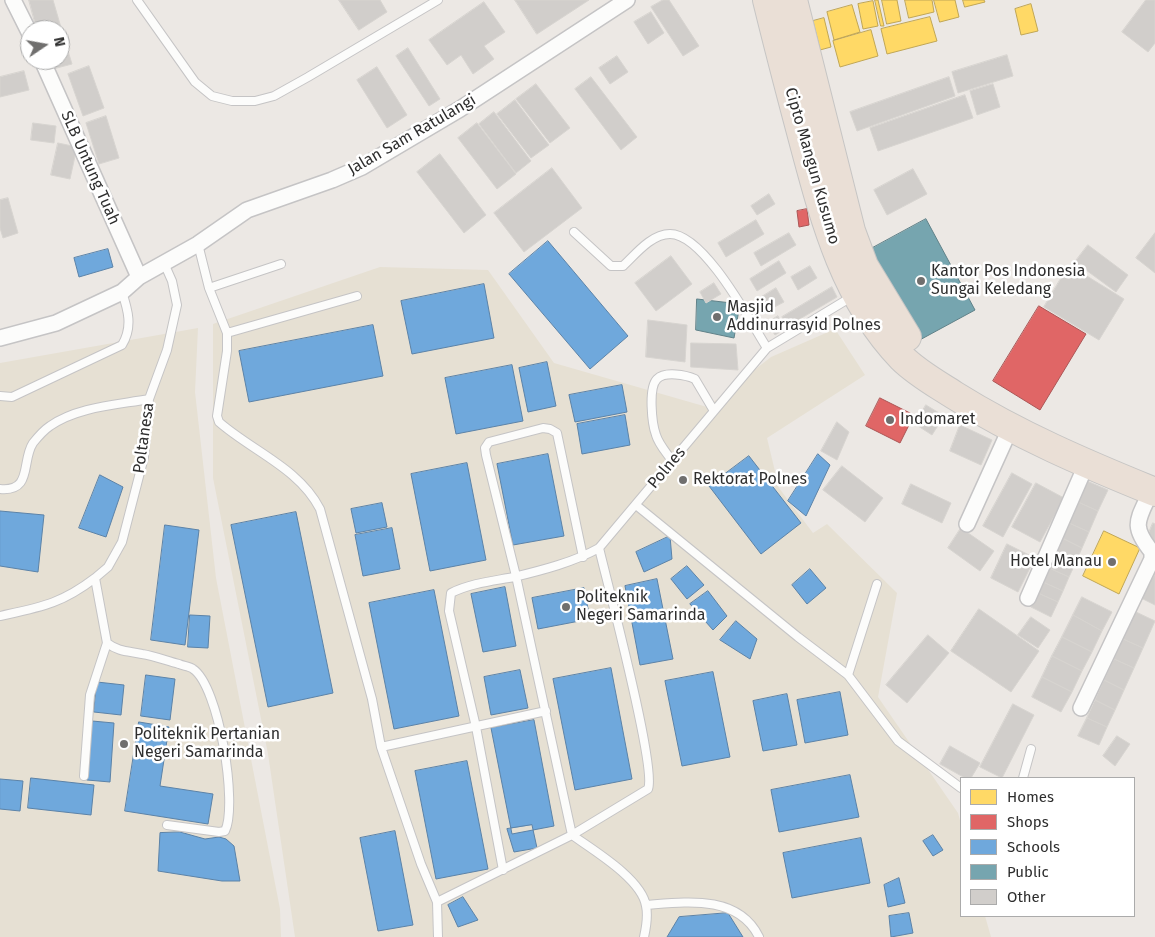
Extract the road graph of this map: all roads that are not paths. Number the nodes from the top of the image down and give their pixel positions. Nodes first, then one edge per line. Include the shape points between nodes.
1 (13, 0) edge
2 (137, 0) edge
3 (438, 0) edge
4 (627, 0) edge
5 (787, 3) edge
6 (23, 20) edge
7 (46, 70) edge
8 (574, 232) dead end
9 (198, 244) junction
10 (164, 263) junction
11 (281, 264) dead end
12 (139, 277) junction
13 (209, 288) junction
14 (122, 292) junction
15 (856, 294) junction
16 (357, 296) dead end
17 (227, 333) junction
18 (0, 338) edge
19 (767, 348) junction
20 (0, 396) edge
21 (148, 399) junction
22 (714, 411) junction
23 (1010, 428) junction
24 (672, 462) junction
25 (1086, 465) junction
26 (1154, 486) edge
27 (0, 489) edge
28 (636, 505) junction
29 (967, 524) dead end
30 (599, 548) junction
31 (583, 557) junction
32 (516, 576) junction
33 (95, 578) junction
34 (877, 584) dead end
35 (1028, 598) dead end
36 (0, 616) edge
37 (107, 643) junction
38 (848, 675) junction
39 (1081, 708) dead end
40 (546, 711) junction
41 (476, 727) junction
42 (382, 747) junction
43 (1031, 748) dead end
44 (84, 776) dead end
45 (1023, 777) edge
46 (960, 787) edge
47 (167, 825) dead end
48 (572, 835) junction
49 (503, 870) junction
50 (437, 902) junction
51 (646, 905) junction
52 (438, 937) edge
53 (644, 937) edge
54 (759, 937) edge

1 - 6 street
2 - 3 lane via 195,82 212,96 232,101 255,101 274,96
4 - 9 street, Jalan Sam Ratulangi via 460,109 362,167 247,210
5 - 15 highway, Cipto Mangun Kusumo via 829,234
5 - 26 highway, Cipto Mangun Kusumo via 814,91 850,231 864,266 907,338 940,368
7 - 12 street, SLB Untung Tuah
8 - 19 lane via 611,266 623,266 650,241 670,234 692,241 725,280
9 - 10 street, Jalan Sam Ratulangi
9 - 13 lane
10 - 12 street, Jalan Sam Ratulangi
10 - 21 lane, Poltanesa via 177,305 167,350
11 - 13 lane
12 - 14 street, Jalan Sam Ratulangi
13 - 17 lane
14 - 18 street, Jalan Sam Ratulangi via 56,324
14 - 20 lane via 129,327 122,345 12,397
15 - 19 lane, Polnes
15 - 23 highway, Cipto Mangun Kusumo via 903,359 930,380
16 - 17 lane
17 - 42 lane via 217,416 219,422 282,466 311,493 320,509
19 - 22 lane, Polnes
21 - 27 lane via 82,411 50,426 33,444 21,482 14,488
21 - 33 lane, Poltanesa via 144,457 131,514 122,542 108,567
22 - 24 lane, Polnes
22 - 24 lane via 695,379 668,375 657,379 654,384 653,427
23 - 25 highway, Cipto Mangun Kusumo
23 - 29 street
24 - 28 lane, Polnes
25 - 26 highway, Cipto Mangun Kusumo
25 - 35 street
26 - 39 street via 1137,523 1139,534 1152,552 1152,559
28 - 30 lane, Polnes
28 - 38 lane
30 - 31 lane, Polnes
30 - 48 lane via 651,777 648,789
31 - 32 lane, Polnes
31 - 32 lane via 557,433 543,428 489,442 485,448 486,455
32 - 40 lane
32 - 41 lane, Polnes via 464,586 451,594 449,611
33 - 36 lane, Poltanesa via 71,596
33 - 37 lane
34 - 38 lane
37 - 44 lane via 90,695
37 - 47 lane via 117,650 193,668 206,682 218,713 228,785 228,825 225,831 219,832
38 - 46 lane via 898,742
40 - 41 lane
40 - 48 lane
41 - 42 lane
41 - 49 lane
42 - 50 lane
43 - 45 lane
48 - 49 lane
48 - 51 lane via 614,865 635,886
49 - 50 lane
50 - 52 lane
51 - 53 lane
51 - 54 lane via 706,902 737,912

